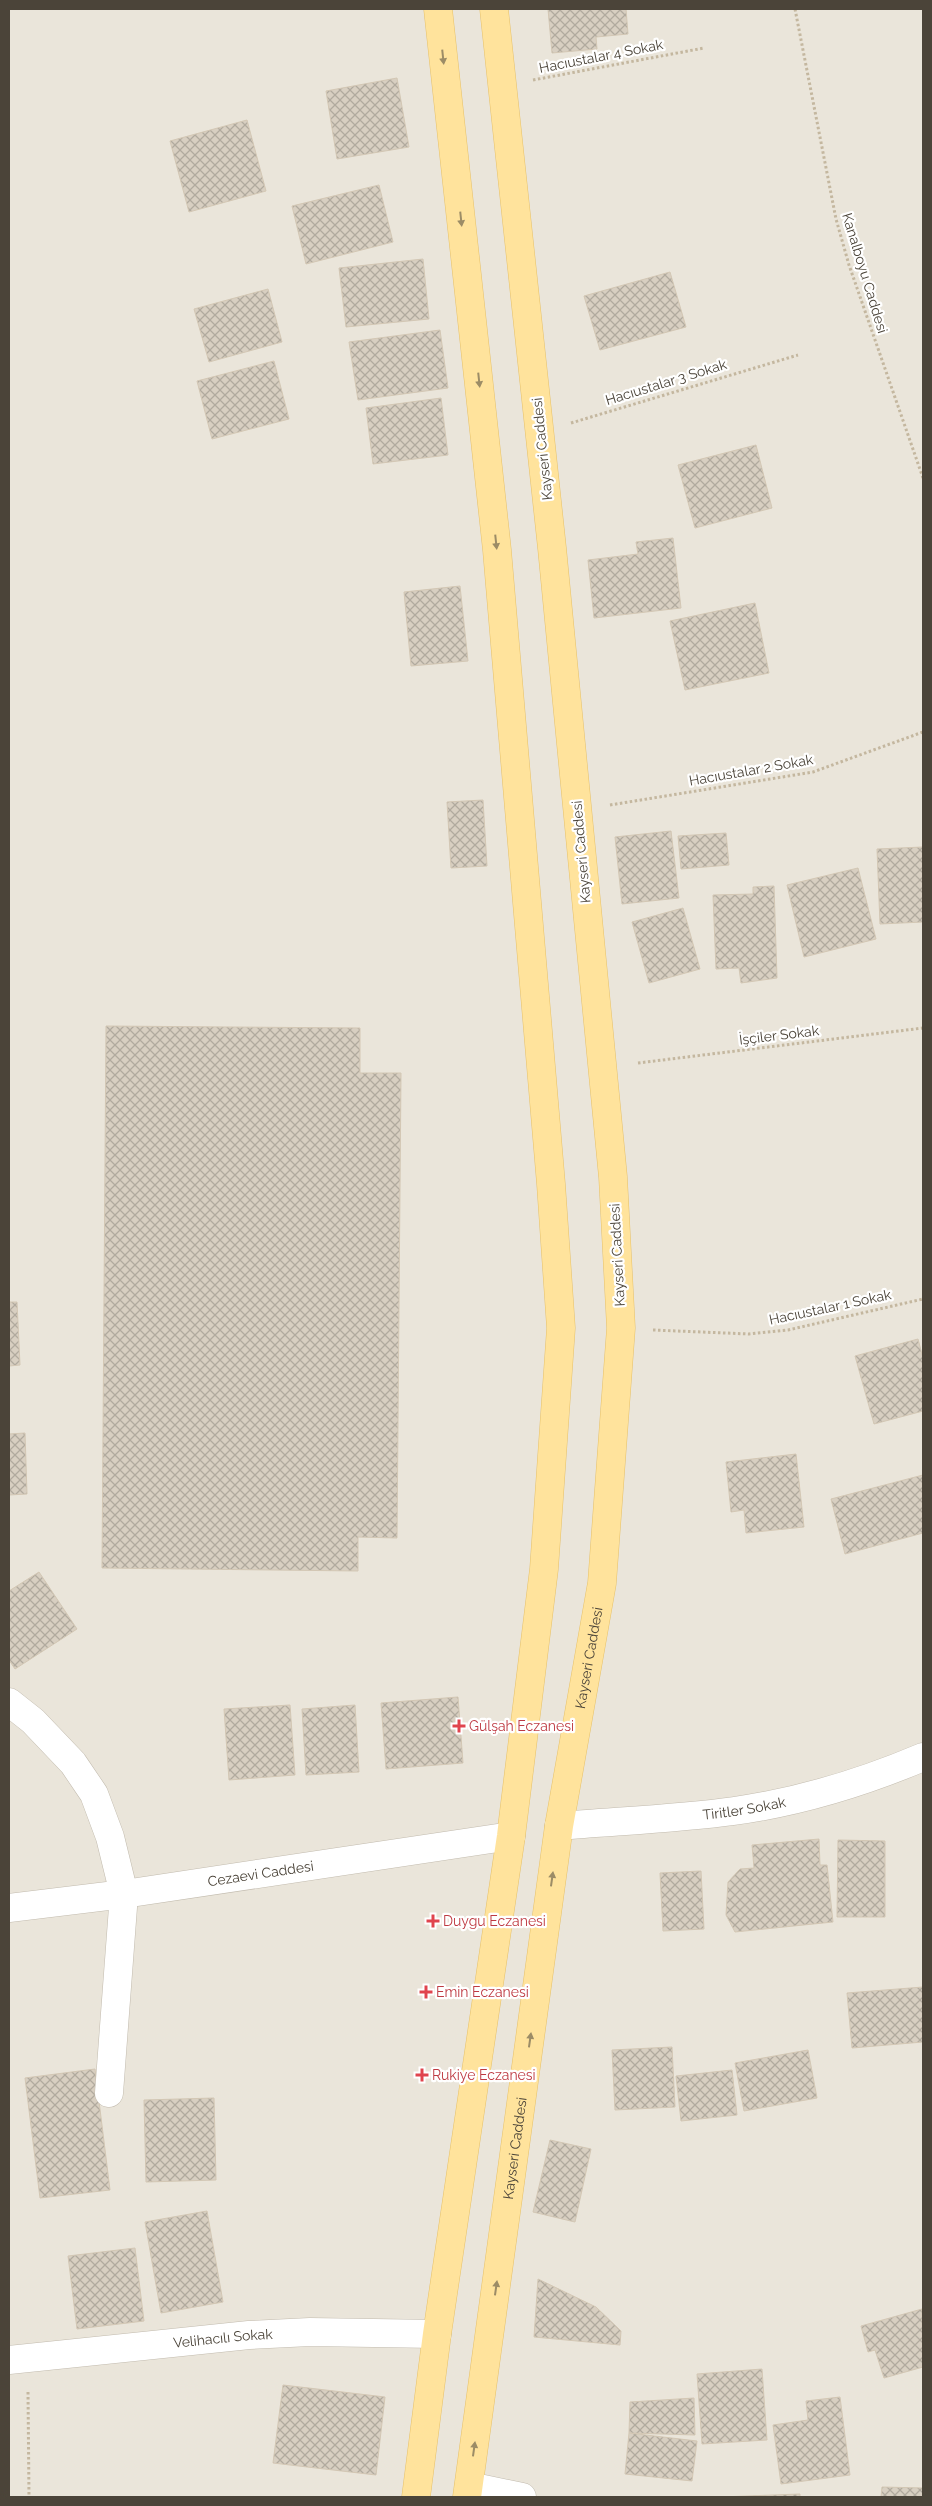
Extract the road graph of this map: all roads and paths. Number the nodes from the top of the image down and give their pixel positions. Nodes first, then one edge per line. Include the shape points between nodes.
1 (438, 9) edge
2 (494, 9) edge
3 (795, 9) edge
4 (704, 48) dead end
5 (502, 86) junction
6 (798, 355) dead end
7 (540, 432) junction
8 (923, 478) edge
9 (923, 732) edge
10 (577, 810) junction
11 (923, 1028) edge
12 (638, 1064) dead end
13 (923, 1299) edge
14 (621, 1328) junction
15 (9, 1702) edge
16 (923, 1757) edge
17 (560, 1826) junction
18 (511, 1836) junction
19 (124, 1894) junction
20 (9, 1908) edge
21 (109, 2092) dead end
22 (437, 2334) junction
23 (18, 2359) edge
24 (468, 2492) edge
25 (29, 2497) edge
26 (416, 2497) edge
27 (522, 2497) edge

1 -> 18 main road via 497,550 561,1328 544,1569
2 - 5 main road, Kayseri Caddesi
3 - 8 path, Kanalboyu Caddesi via 836,219
4 - 5 path, Hacıustalar 4 Sokak
5 - 7 main road, Kayseri Caddesi
6 - 7 path, Hacıustalar 3 Sokak
7 - 10 main road, Kayseri Caddesi
9 - 10 path, Hacıustalar 2 Sokak via 813,772
10 - 14 main road, Kayseri Caddesi via 613,1177
11 - 12 path, İşçiler Sokak
13 - 14 path, Hacıustalar 1 Sokak via 788,1330 749,1334
14 - 17 main road, Kayseri Caddesi via 602,1583
15 - 19 street via 33,1721 73,1763 94,1794 110,1837
16 - 17 street, Tiritler Sokak via 876,1775 774,1804 733,1811
24 -> 17 main road, Kayseri Caddesi
18 - 19 street, Cezaevi Caddesi
18 - 22 main road
19 - 20 street, Cezaevi Caddesi
19 - 21 street
22 - 23 street, Velihacılı Sokak via 310,2332 249,2335
22 - 26 main road
23 - 25 path
24 - 27 street

